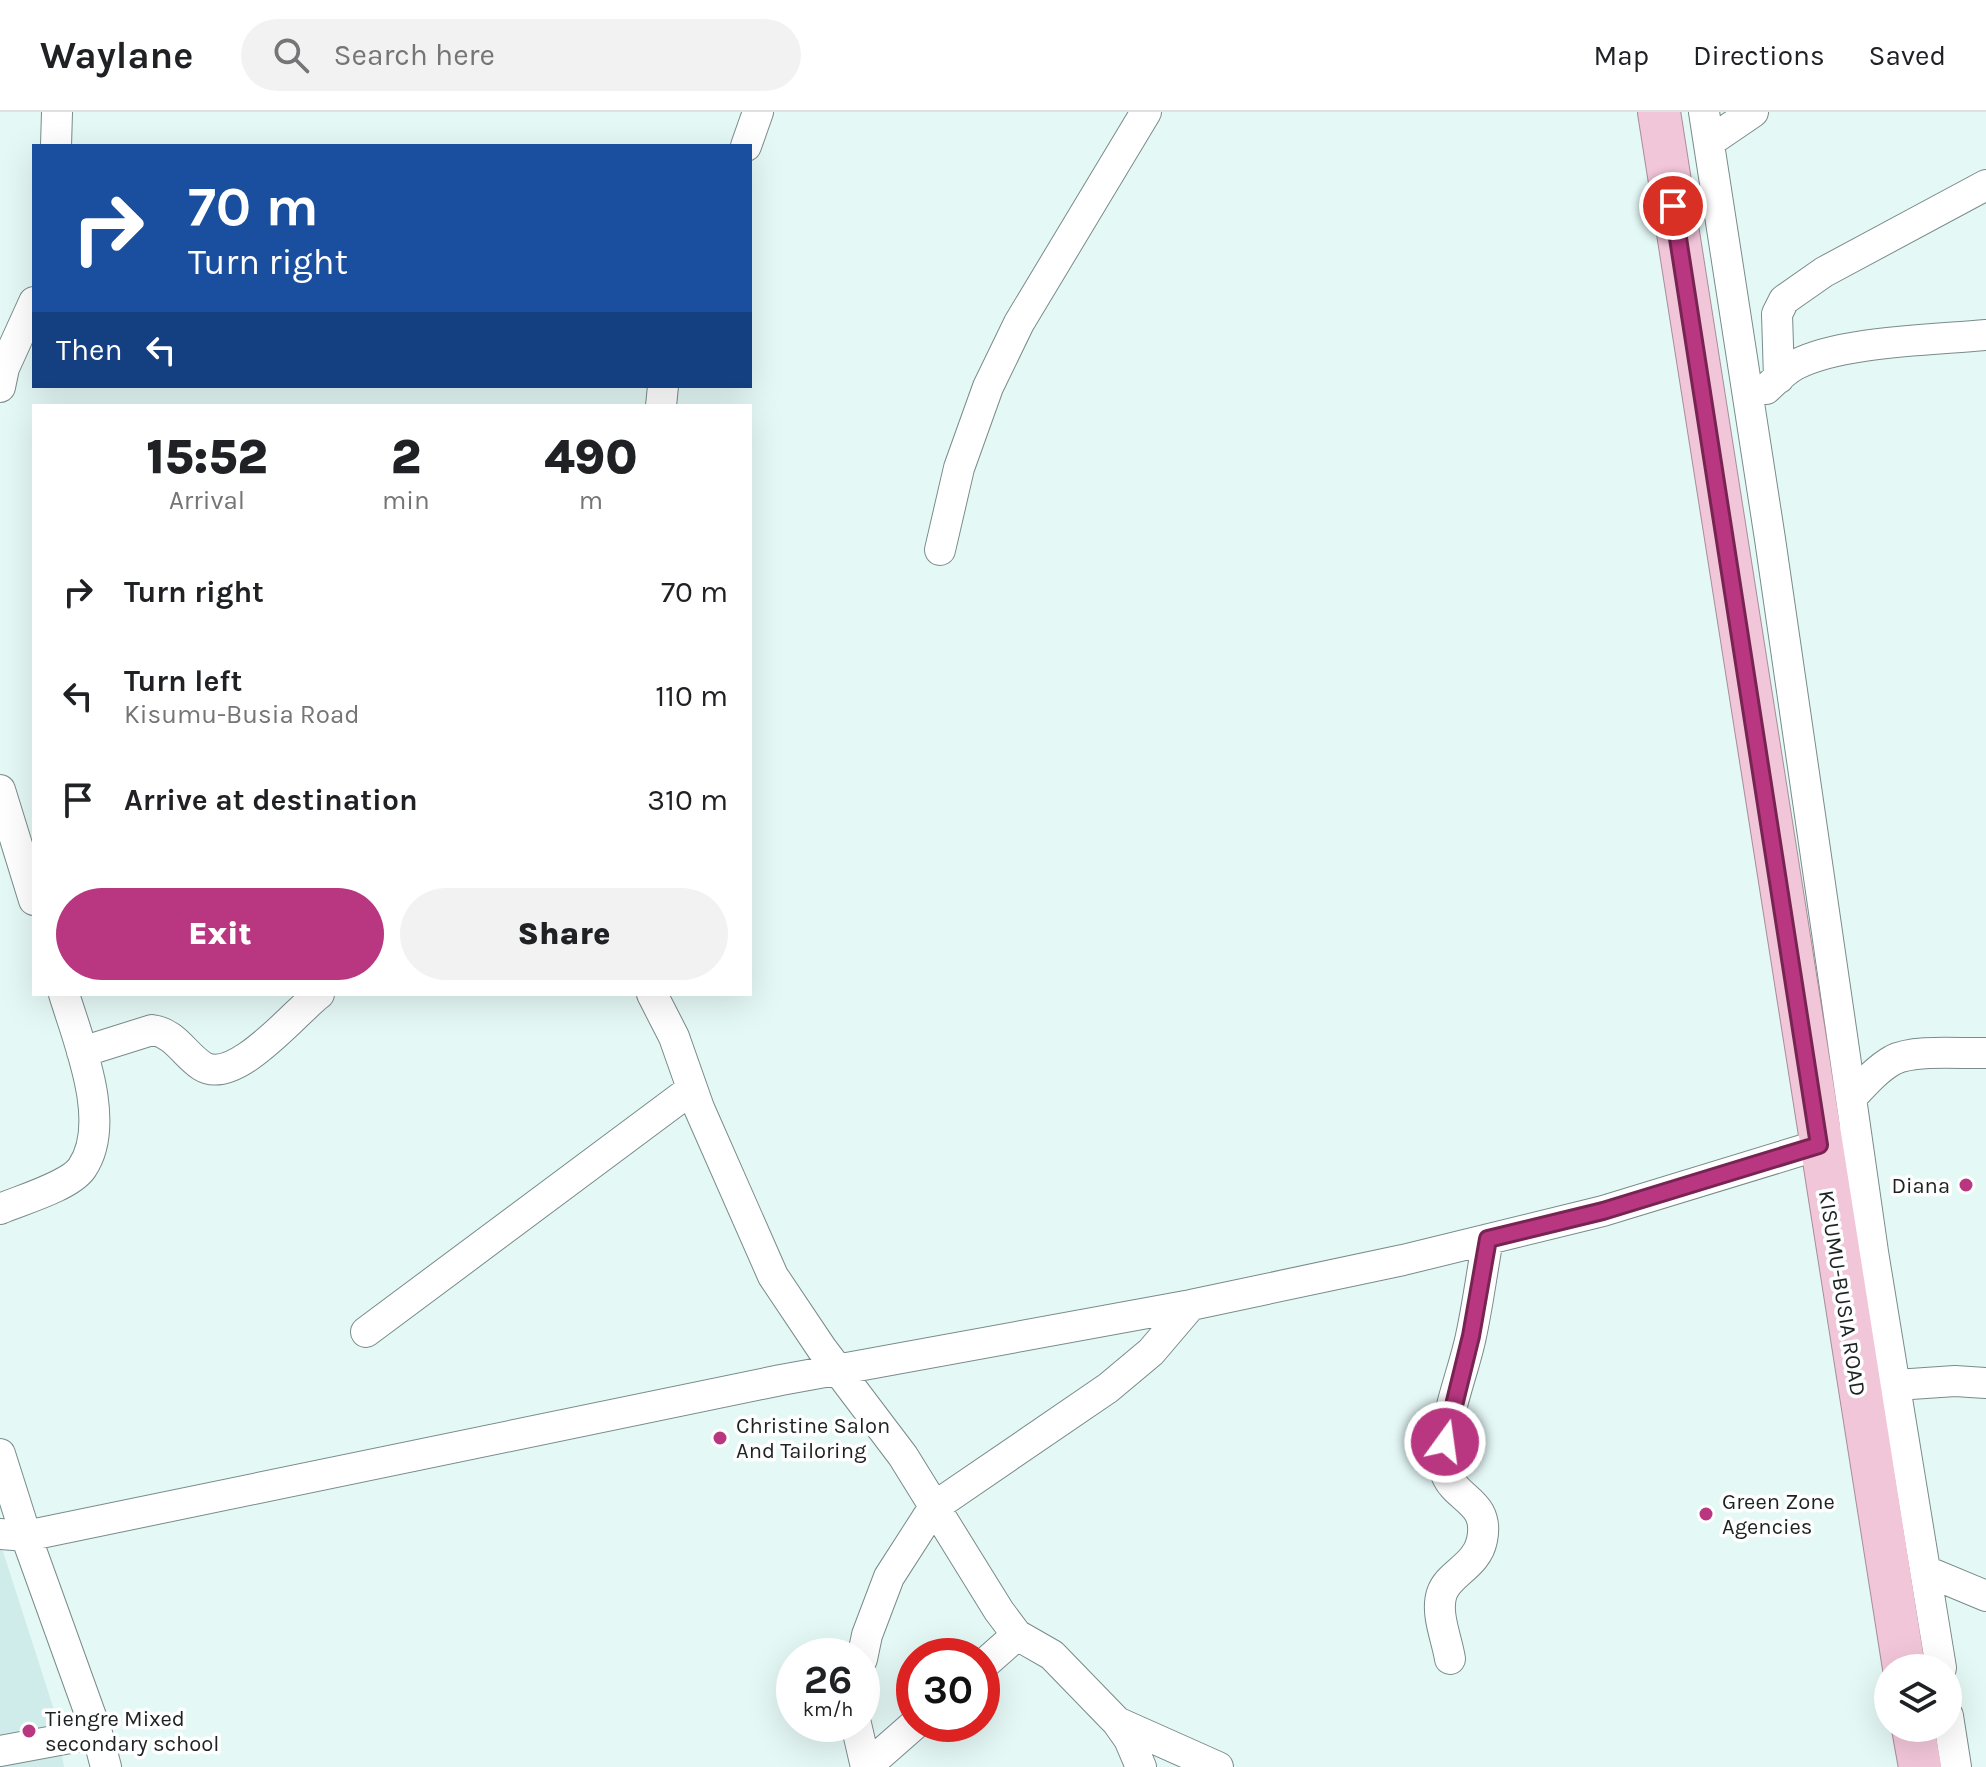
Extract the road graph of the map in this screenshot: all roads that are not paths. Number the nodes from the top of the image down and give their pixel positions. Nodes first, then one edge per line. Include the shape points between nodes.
1 (57, 112) edge
2 (758, 112) edge
3 (1146, 112) edge
4 (1659, 112) edge
5 (1753, 112) edge
6 (1707, 127) edge
7 (56, 144) edge
8 (747, 144) edge
9 (1986, 185) edge
10 (32, 306) edge
11 (1986, 335) edge
12 (1, 373) edge
13 (1779, 378) junction
14 (1750, 404) junction
15 (940, 550) dead end
16 (0, 790) edge
17 (32, 894) edge
18 (65, 996) edge
19 (316, 996) edge
20 (653, 996) edge
21 (82, 1052) junction
22 (1986, 1053) edge
23 (692, 1089) junction
24 (1851, 1098) junction
25 (1838, 1143) junction
26 (0, 1209) edge
27 (1488, 1239) junction
28 (1191, 1305) junction
29 (366, 1332) dead end
30 (838, 1370) junction
31 (1986, 1383) edge
32 (1896, 1385) junction
33 (0, 1454) edge
34 (934, 1507) junction
35 (13, 1535) edge
36 (1926, 1571) junction
37 (1986, 1596) edge
38 (1017, 1635) junction
39 (866, 1638) edge
40 (1000, 1650) edge
41 (1902, 1654) edge
42 (1939, 1654) edge
43 (1450, 1659) dead end
44 (1117, 1722) junction
45 (97, 1733) junction
46 (896, 1741) edge
47 (860, 1742) edge
48 (0, 1751) edge
49 (106, 1767) edge
50 (866, 1767) edge
51 (1141, 1767) edge
52 (1218, 1767) edge

1 - 7 street
2 - 8 street
3 - 15 street via 1019,323 988,387 959,468
4 - 25 highway, KISUMU-BUSIA ROAD
5 - 6 street
6 - 14 street
9 - 13 street via 1824,272 1784,300 1777,314
10 - 12 street
11 - 13 street via 1848,349 1793,366
13 - 14 street
14 - 24 street
16 - 17 street
18 - 21 street
19 - 21 street via 257,1052 216,1069 152,1030
20 - 23 street
21 - 26 street via 95,1123 82,1169
22 - 24 street via 1896,1058
23 - 29 street
23 - 30 street via 773,1276
24 - 25 street
25 - 27 street
25 - 32 street
25 - 41 highway, KISUMU-BUSIA ROAD
27 - 28 street
27 - 43 street via 1445,1442 1446,1473 1481,1517 1482,1540 1466,1568 1442,1591
28 - 30 street
28 - 34 street via 1151,1352 1108,1388
30 - 34 street
30 - 35 street
31 - 32 street
32 - 36 street
33 - 35 street
34 - 38 street
34 - 39 street via 889,1577
35 - 45 street
36 - 37 street
36 - 42 street
38 - 40 street
38 - 44 street via 1052,1655
44 - 51 street
44 - 52 street
45 - 48 street
45 - 49 street
46 - 50 street
47 - 50 street

